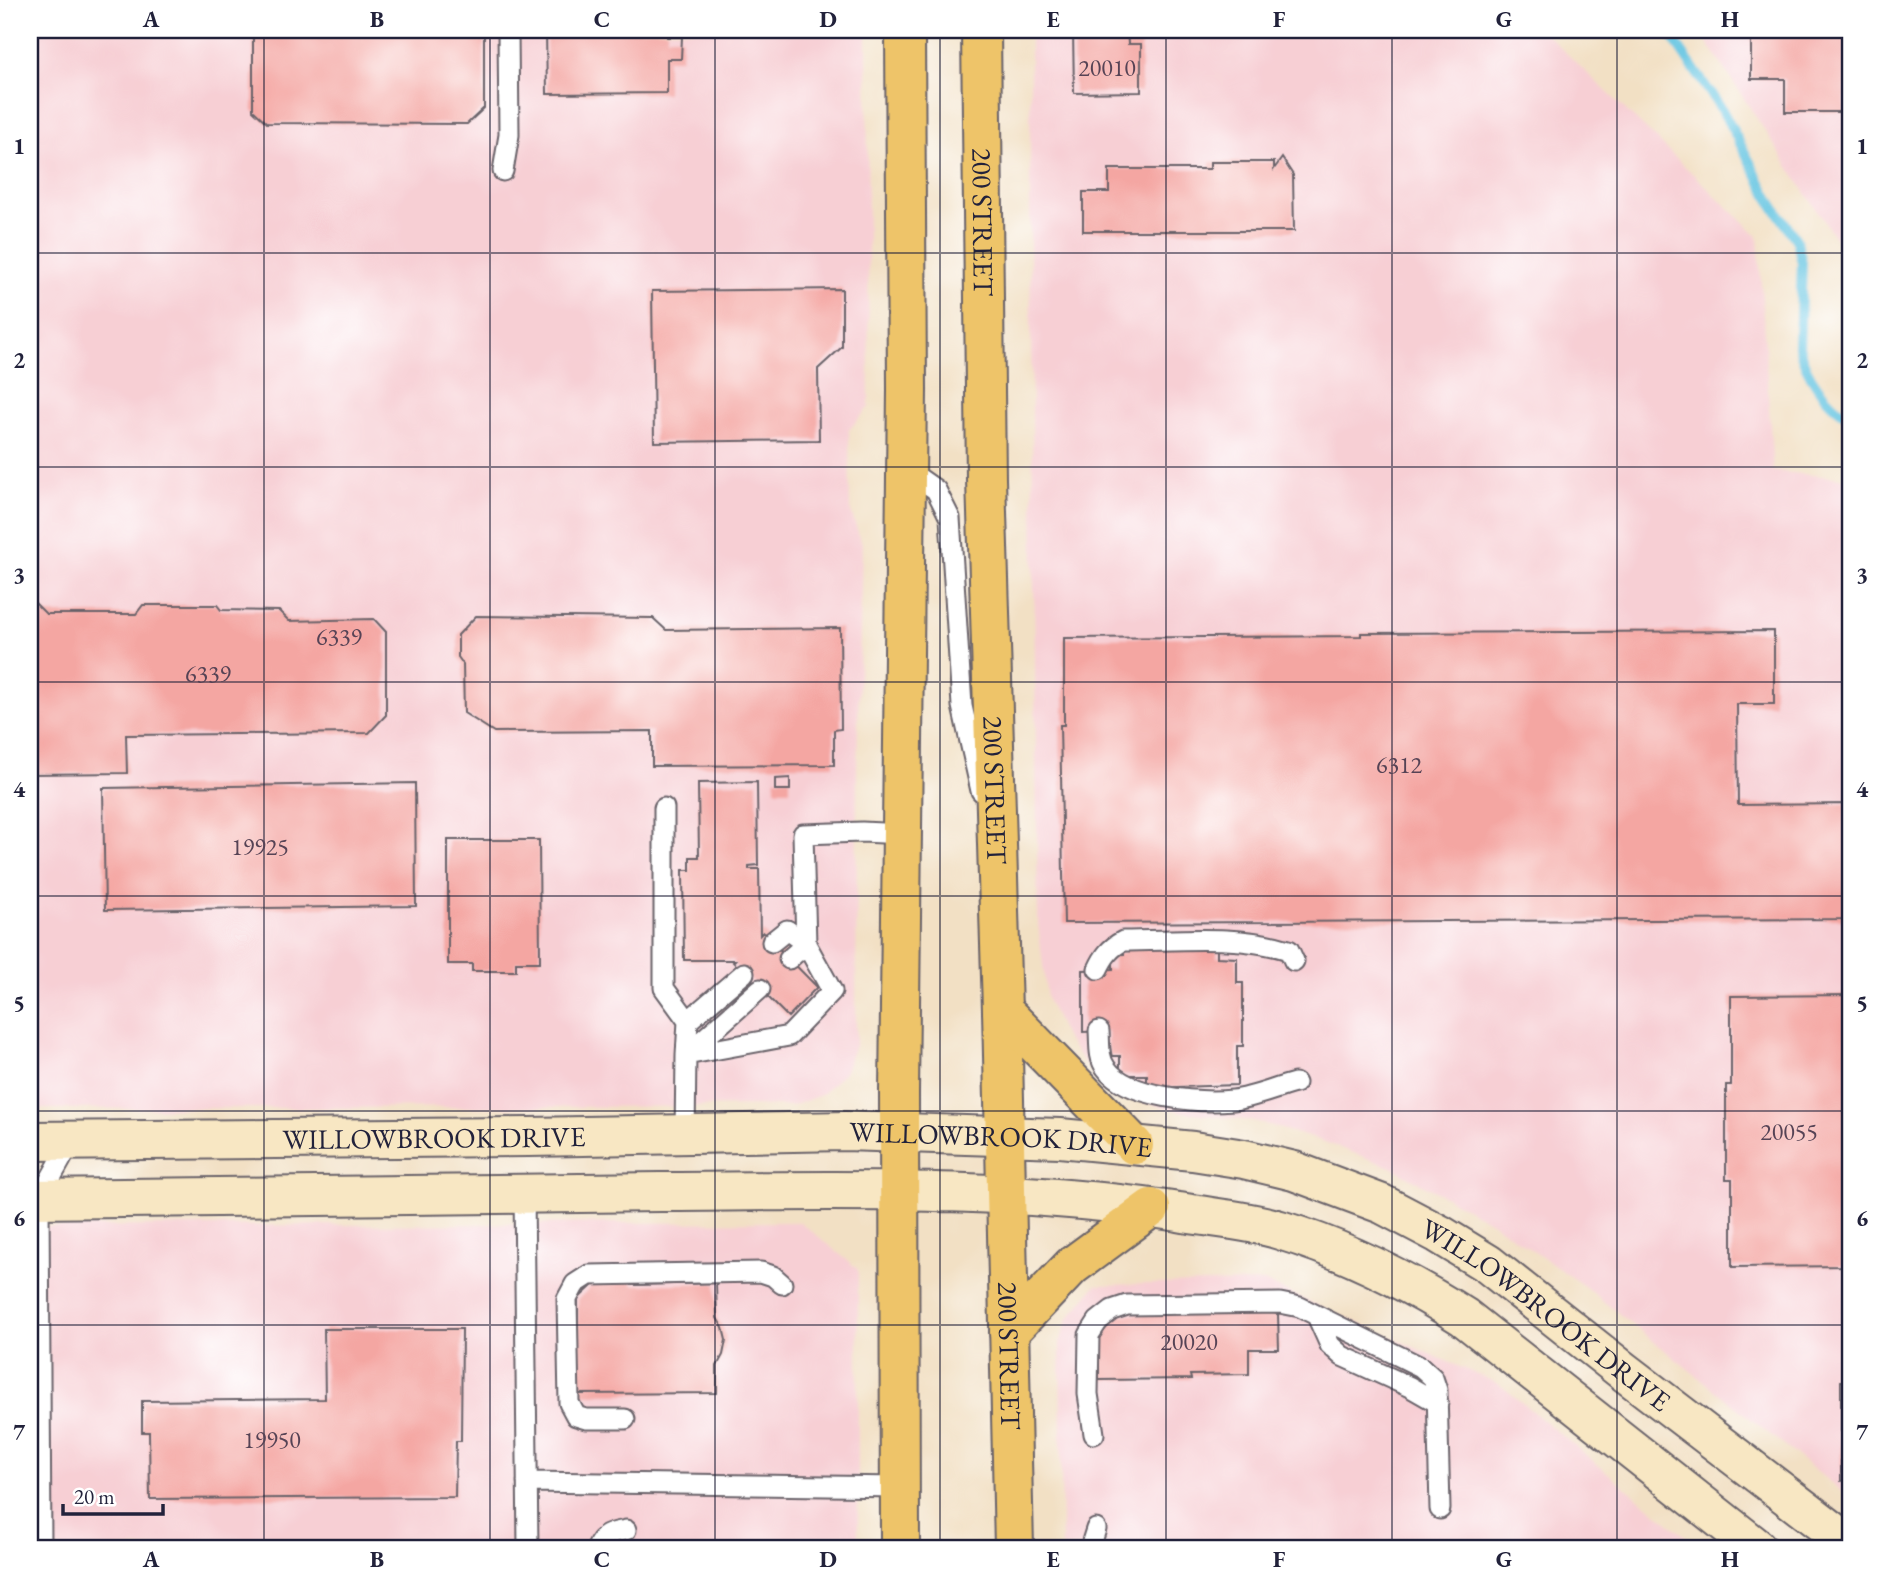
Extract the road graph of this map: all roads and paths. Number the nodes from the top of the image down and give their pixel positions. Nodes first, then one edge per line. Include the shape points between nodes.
1 (508, 30) edge
2 (905, 30) edge
3 (981, 30) edge
4 (503, 171) dead end
5 (906, 469) junction
6 (664, 808) dead end
7 (903, 834) junction
8 (999, 870) junction
9 (772, 942) dead end
10 (806, 944) junction
11 (789, 959) dead end
12 (1294, 961) dead end
13 (1098, 970) dead end
14 (744, 973) dead end
15 (760, 989) dead end
16 (1002, 1010) junction
17 (688, 1021) junction
18 (1099, 1031) dead end
19 (686, 1055) junction
20 (1295, 1083) dead end
21 (900, 1133) junction
22 (685, 1135) junction
23 (1004, 1136) junction
24 (72, 1140) junction
25 (30, 1141) edge
26 (1135, 1145) junction
27 (899, 1192) junction
28 (524, 1193) junction
29 (1005, 1194) junction
30 (34, 1199) edge
31 (1151, 1208) junction
32 (782, 1284) dead end
33 (1009, 1332) junction
34 (625, 1419) dead end
35 (1094, 1434) dead end
36 (527, 1482) junction
37 (901, 1487) junction
38 (1440, 1509) dead end
39 (1096, 1529) dead end
40 (626, 1530) dead end
41 (1851, 1545) edge
42 (37, 1547) edge
43 (528, 1548) edge
44 (597, 1548) edge
45 (900, 1548) edge
46 (910, 1548) edge
47 (1014, 1548) edge
48 (1090, 1548) edge
49 (1757, 1548) edge

1 - 4 lane via 509,135
2 - 5 main road
3 - 8 main road, 200 STREET via 986,479
5 - 7 main road
5 - 8 lane via 936,490 950,518 962,706
6 - 17 lane via 664,988
7 - 10 lane via 803,834
7 - 21 main road
8 - 16 main road, 200 STREET
9 - 10 lane via 787,930
10 - 11 lane
10 - 19 lane via 832,991 789,1036
12 - 13 lane via 1289,950 1276,946 1123,941 1112,947
14 - 17 lane
15 - 19 lane
16 - 23 main road, 200 STREET
16 - 26 main road
17 - 19 lane
18 - 20 lane via 1106,1069 1146,1093 1234,1100
19 - 22 lane
21 - 22 main road, WILLOWBROOK DRIVE
21 - 23 main road, WILLOWBROOK DRIVE
21 - 27 main road
22 - 24 main road, WILLOWBROOK DRIVE
23 - 26 main road, WILLOWBROOK DRIVE
23 - 29 main road, 200 STREET
24 - 25 main road, WILLOWBROOK DRIVE
24 - 30 lane
26 - 41 main road, WILLOWBROOK DRIVE via 1206,1153 1294,1171 1382,1205 1439,1234 1488,1264
27 - 28 main road, WILLOWBROOK DRIVE
27 - 29 main road, WILLOWBROOK DRIVE
27 - 37 main road
28 - 30 main road, WILLOWBROOK DRIVE
28 - 36 lane
29 - 31 main road, WILLOWBROOK DRIVE
29 - 33 main road, 200 STREET
30 - 42 lane
31 - 33 main road via 1072,1266
31 - 49 main road, WILLOWBROOK DRIVE via 1275,1228 1376,1266 1419,1289 1464,1317
32 - 34 lane via 761,1272 589,1275 575,1284 568,1299 569,1403 576,1416 586,1419
33 - 47 main road, 200 STREET
35 - 38 lane via 1088,1394 1089,1335 1112,1310 1280,1303 1300,1307 1421,1367 1433,1378 1438,1403
36 - 37 lane
36 - 43 lane
37 - 45 main road
37 - 46 main road
39 - 48 lane
40 - 44 lane via 608,1533

